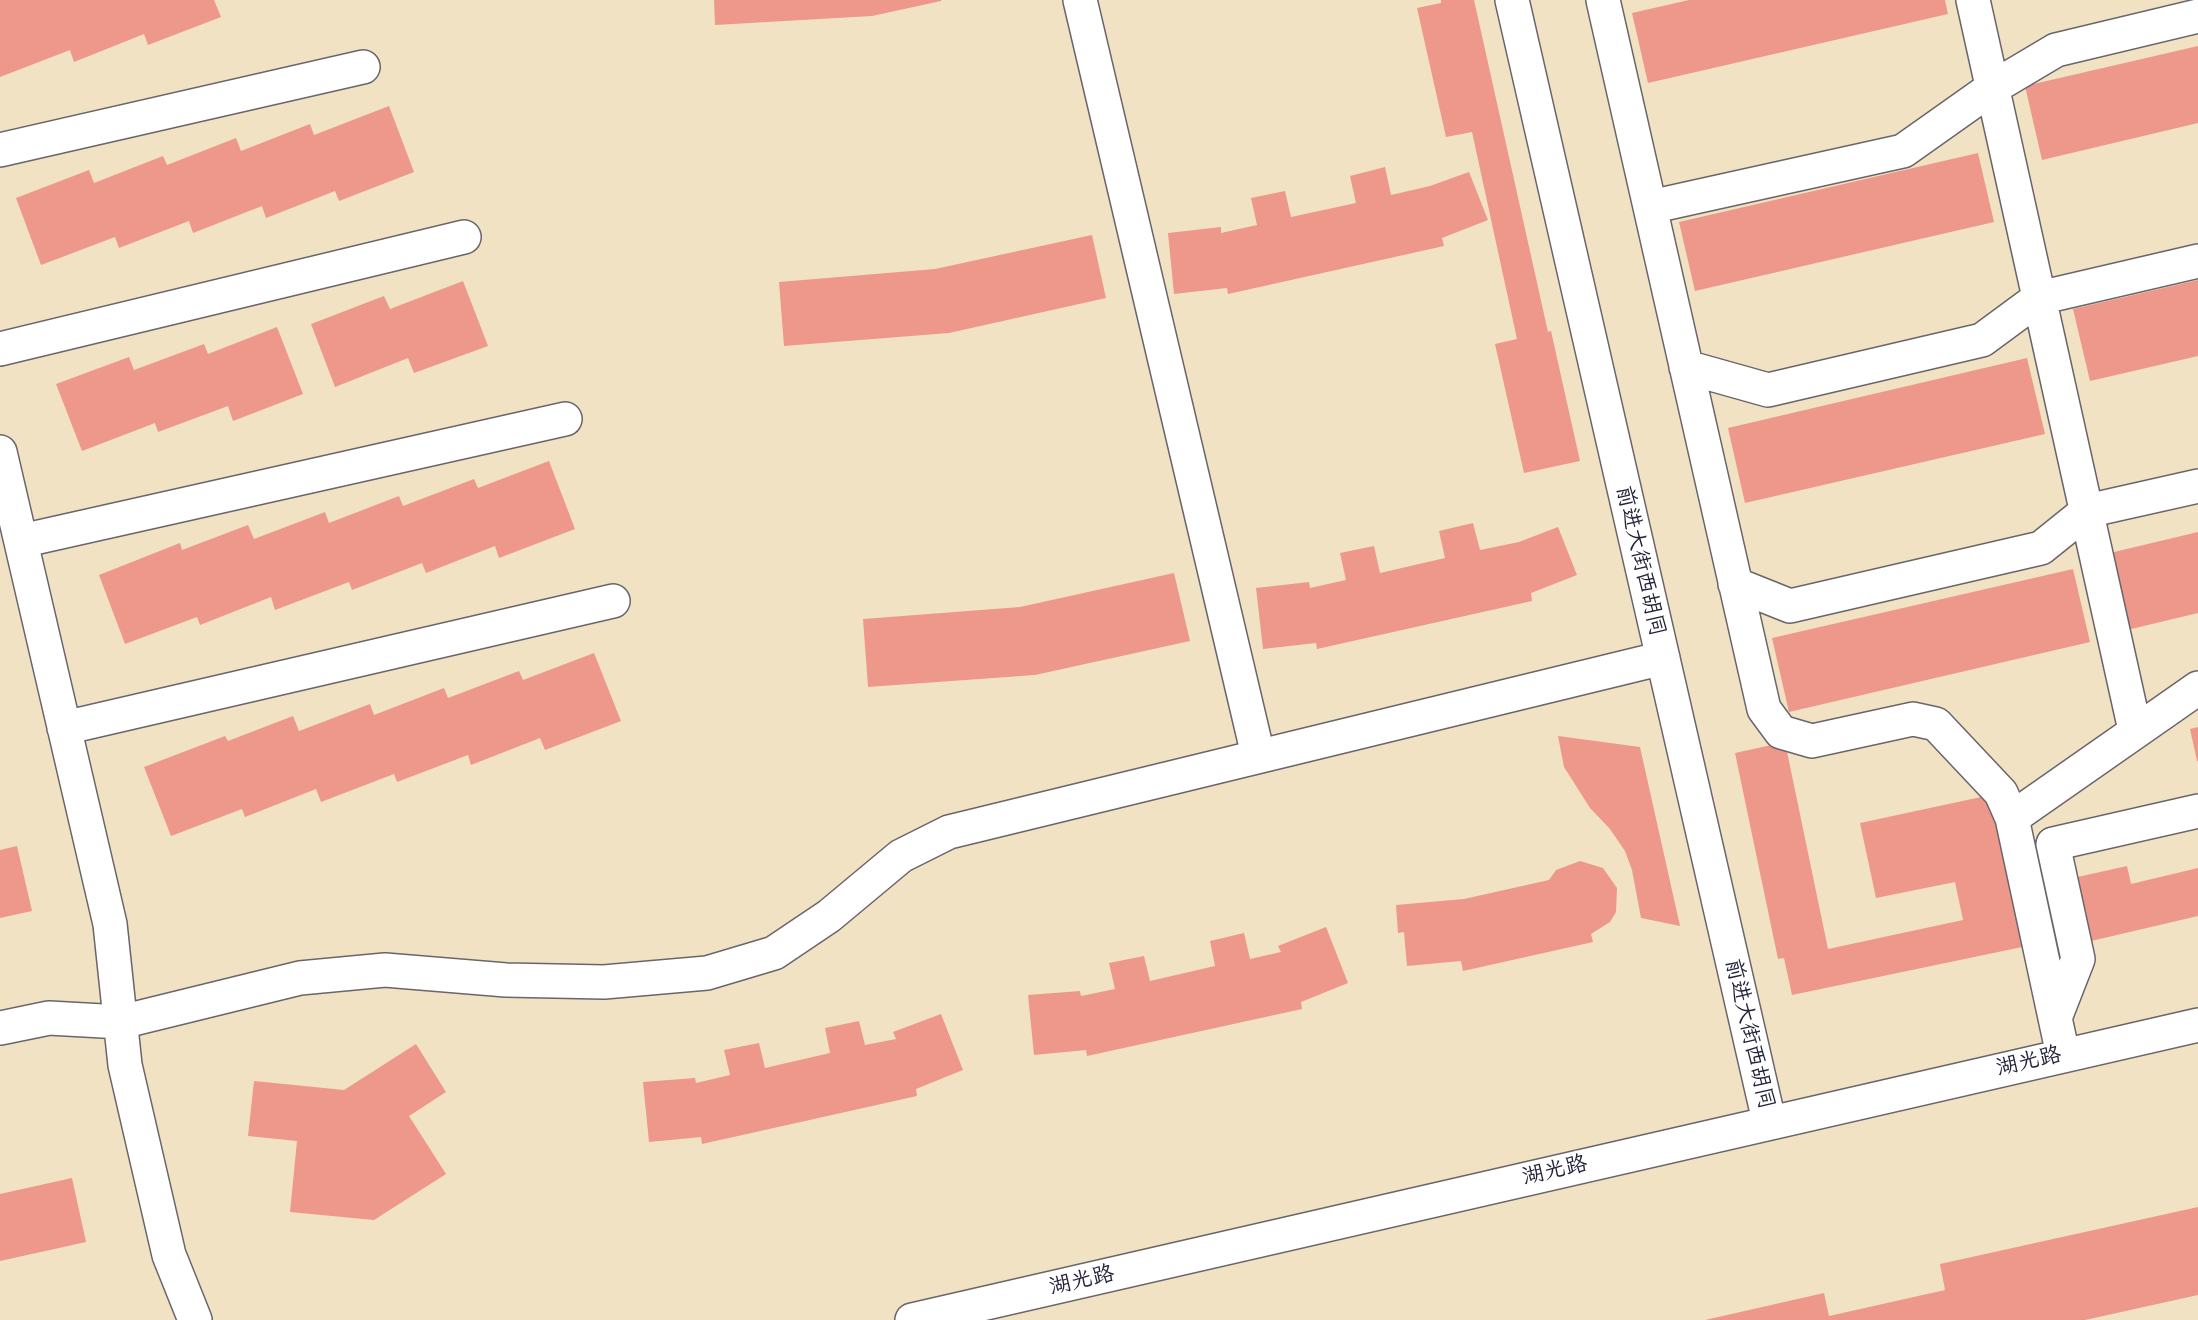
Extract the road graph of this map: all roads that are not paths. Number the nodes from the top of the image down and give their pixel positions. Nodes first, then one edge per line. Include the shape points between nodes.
1 (1080, 0) edge
2 (1512, 0) edge
3 (1603, 0) edge
4 (1973, 0) edge
5 (2198, 16) edge
6 (363, 67) dead end
7 (1992, 88) junction
8 (0, 150) edge
9 (1650, 207) junction
10 (464, 237) dead end
11 (2198, 261) edge
12 (2039, 298) junction
13 (0, 350) edge
14 (1686, 367) junction
15 (565, 418) dead end
16 (0, 452) edge
17 (2198, 486) edge
18 (2087, 511) junction
19 (21, 541) junction
20 (1735, 584) junction
21 (613, 601) dead end
22 (1663, 658) junction
23 (2198, 688) edge
24 (64, 728) junction
25 (2135, 730) junction
26 (1258, 756) junction
27 (2198, 811) edge
28 (2012, 818) junction
29 (2055, 1018) junction
30 (121, 1022) junction
31 (2198, 1025) edge
32 (0, 1028) edge
33 (2063, 1055) junction
34 (1768, 1121) junction
35 (1022, 1308) edge
36 (195, 1320) edge
37 (912, 1320) edge

1 - 26 street
2 - 22 street, 前进大街西胡同
3 - 9 street
4 - 7 street
5 - 7 street via 2056,50
6 - 8 street
7 - 9 street via 1903,151
7 - 12 street
9 - 14 street
10 - 13 street
11 - 12 street
12 - 14 street via 1982,340 1768,390
12 - 18 street
14 - 20 street
15 - 19 street
16 - 19 street
17 - 18 street
18 - 20 street via 2041,548 1790,606
18 - 25 street
19 - 24 street
20 - 28 street via 1764,709 1781,732 1812,741 1913,719 1936,724 2001,792
21 - 24 street
22 - 26 street
22 - 34 street, 前进大街西胡同
23 - 25 street
24 - 30 street via 110,924
25 - 28 street
26 - 30 street via 950,832 901,856 829,916 774,953 707,973 604,982 506,980 385,970 300,978
27 - 29 street via 2053,844 2078,959
28 - 29 street
29 - 33 street
30 - 32 street via 49,1018
30 - 36 street via 125,1065 169,1255
31 - 33 street, 湖光路
33 - 34 street, 湖光路
34 - 35 street, 湖光路
35 - 37 street, 湖光路

